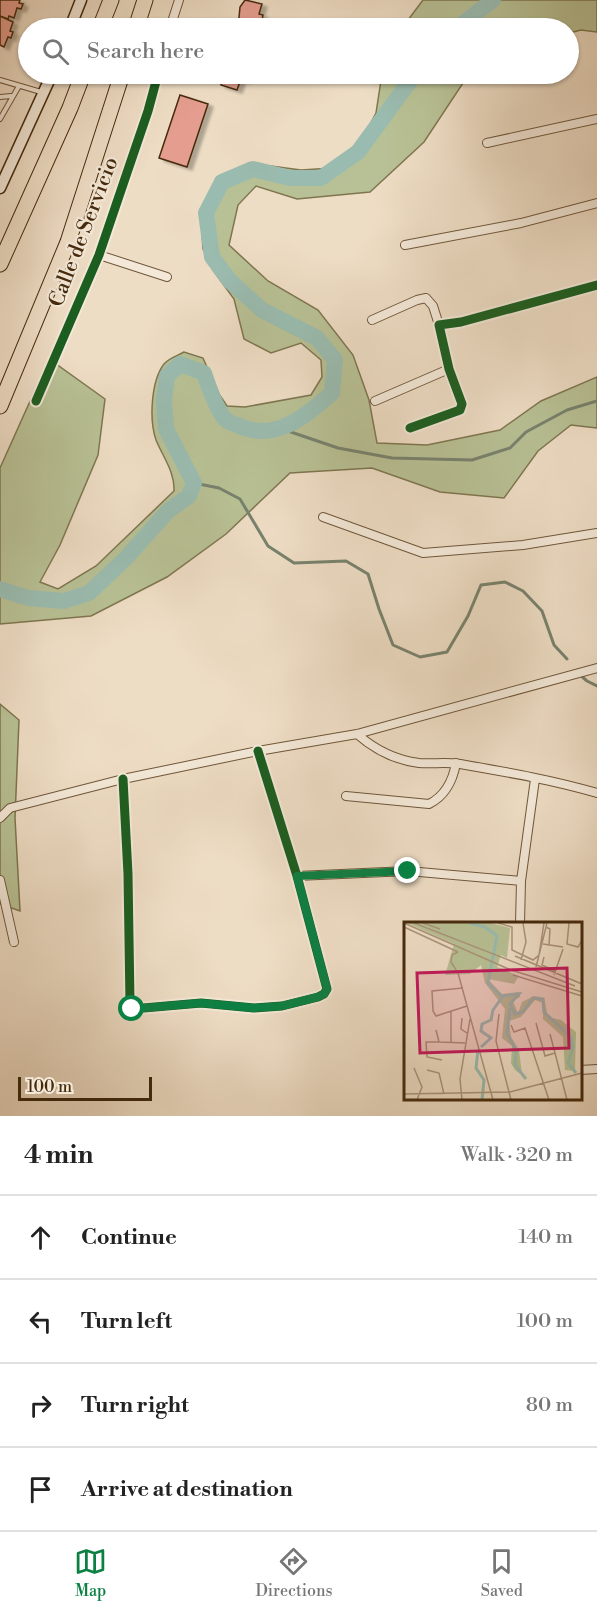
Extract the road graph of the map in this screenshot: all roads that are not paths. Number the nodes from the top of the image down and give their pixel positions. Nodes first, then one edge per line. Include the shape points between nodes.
1 (81, 0) edge
2 (111, 0) edge
3 (144, 0) edge
4 (179, 0) edge
5 (74, 18) edge
6 (104, 18) edge
7 (139, 18) edge
8 (173, 18) edge
9 (0, 80) edge
10 (48, 84) edge
11 (79, 84) edge
12 (119, 84) edge
13 (155, 84) edge
14 (19, 86) junction
15 (45, 93) junction
16 (12, 96) junction
17 (0, 97) edge
18 (0, 119) edge
19 (597, 119) edge
20 (487, 143) dead end
21 (0, 188) edge
22 (597, 203) edge
23 (405, 245) dead end
24 (99, 255) junction
25 (0, 264) edge
26 (167, 277) dead end
27 (597, 285) edge
28 (372, 320) dead end
29 (440, 325) junction
30 (449, 369) junction
31 (36, 401) dead end
32 (375, 401) dead end
33 (0, 406) edge
34 (410, 428) dead end
35 (323, 517) dead end
36 (597, 533) edge
37 (597, 668) edge
38 (357, 734) junction
39 (258, 751) junction
40 (456, 763) junction
41 (123, 779) junction
42 (536, 779) junction
43 (597, 793) edge
44 (346, 796) dead end
45 (0, 818) edge
46 (297, 876) junction
47 (0, 880) edge
48 (521, 881) junction
49 (520, 922) edge
50 (14, 942) dead end
51 (597, 1069) edge
52 (582, 1070) edge

1 - 5 street
2 - 6 highway
3 - 7 highway
4 - 8 street
9 - 14 lane
10 - 15 street
11 - 25 highway
12 - 33 highway via 68,242
13 - 24 street, Calle de Servicio
14 - 15 lane
14 - 16 lane
15 - 21 street
16 - 17 lane
16 - 18 lane
19 - 20 street
22 - 23 street via 521,223
24 - 26 street
24 - 31 street, Calle de Servicio
27 - 29 street
28 - 29 street via 426,298
29 - 30 street
30 - 32 street
30 - 34 street via 462,404 460,410
35 - 36 street via 423,553 523,546
37 - 38 street
38 - 39 street
38 - 40 street via 371,746 399,758 419,763
39 - 41 street
39 - 46 street
40 - 42 street
40 - 44 street via 453,777 438,799 429,804
41 - 45 street via 10,808
41 - 46 street via 132,1009 201,1003 254,1008 282,1006 324,994 327,989
42 - 43 street
42 - 48 street
46 - 48 street via 408,871
47 - 50 street
48 - 49 street
51 - 52 street

